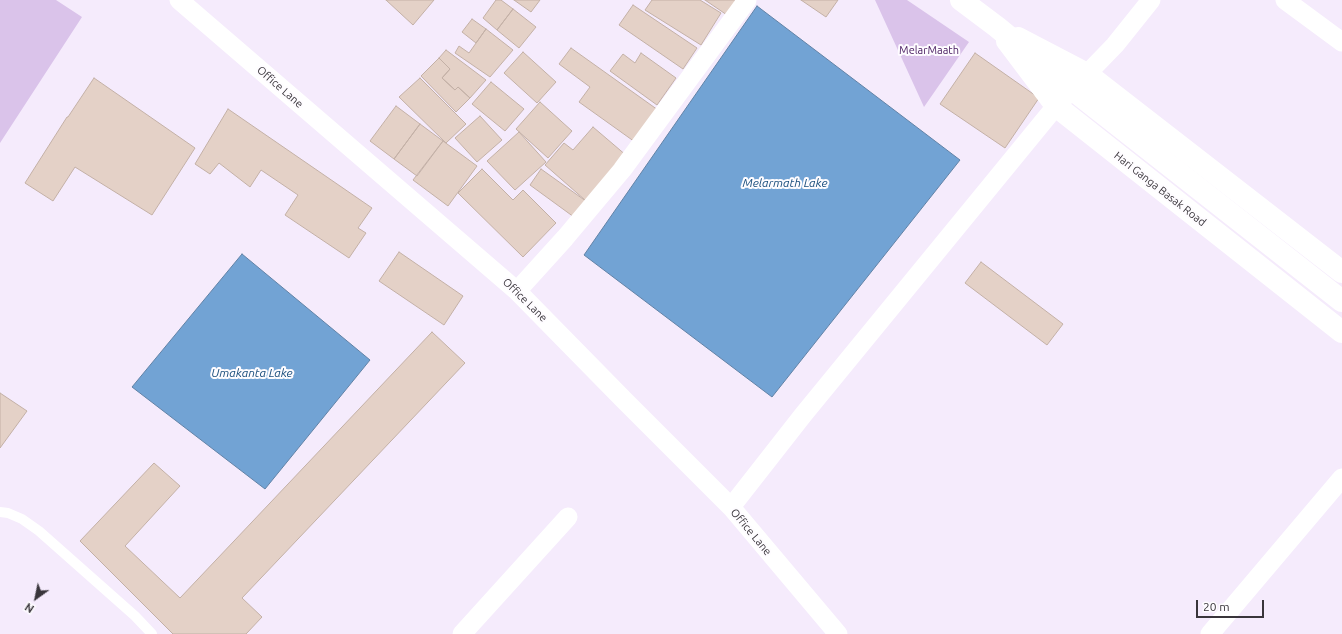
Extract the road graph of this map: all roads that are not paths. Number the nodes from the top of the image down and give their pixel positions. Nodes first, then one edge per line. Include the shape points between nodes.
1 (179, 0) edge
2 (747, 0) edge
3 (960, 0) edge
4 (1151, 0) edge
5 (1285, 0) edge
6 (997, 27) junction
7 (1342, 42) edge
8 (1080, 82) junction
9 (1056, 106) junction
10 (1342, 272) edge
11 (517, 290) junction
12 (1342, 301) edge
13 (1342, 332) edge
14 (1342, 478) edge
15 (730, 507) junction
16 (0, 512) edge
17 (568, 517) dead end
18 (152, 634) edge
19 (462, 634) edge
20 (838, 634) edge
21 (1210, 634) edge

1 - 11 street, Office Lane
2 - 11 street via 622,170
3 - 6 main road, Hari Ganga Basak Road
4 - 8 street via 1115,45
5 - 7 street
6 - 8 main road
6 - 9 main road, Hari Ganga Basak Road
8 - 9 street
8 - 10 main road
8 - 12 main road
9 - 13 main road, Hari Ganga Basak Road
9 - 15 street
11 - 15 street, Office Lane
14 - 21 street
15 - 20 street, Office Lane
16 - 18 lane via 22,519 39,531
17 - 19 street

